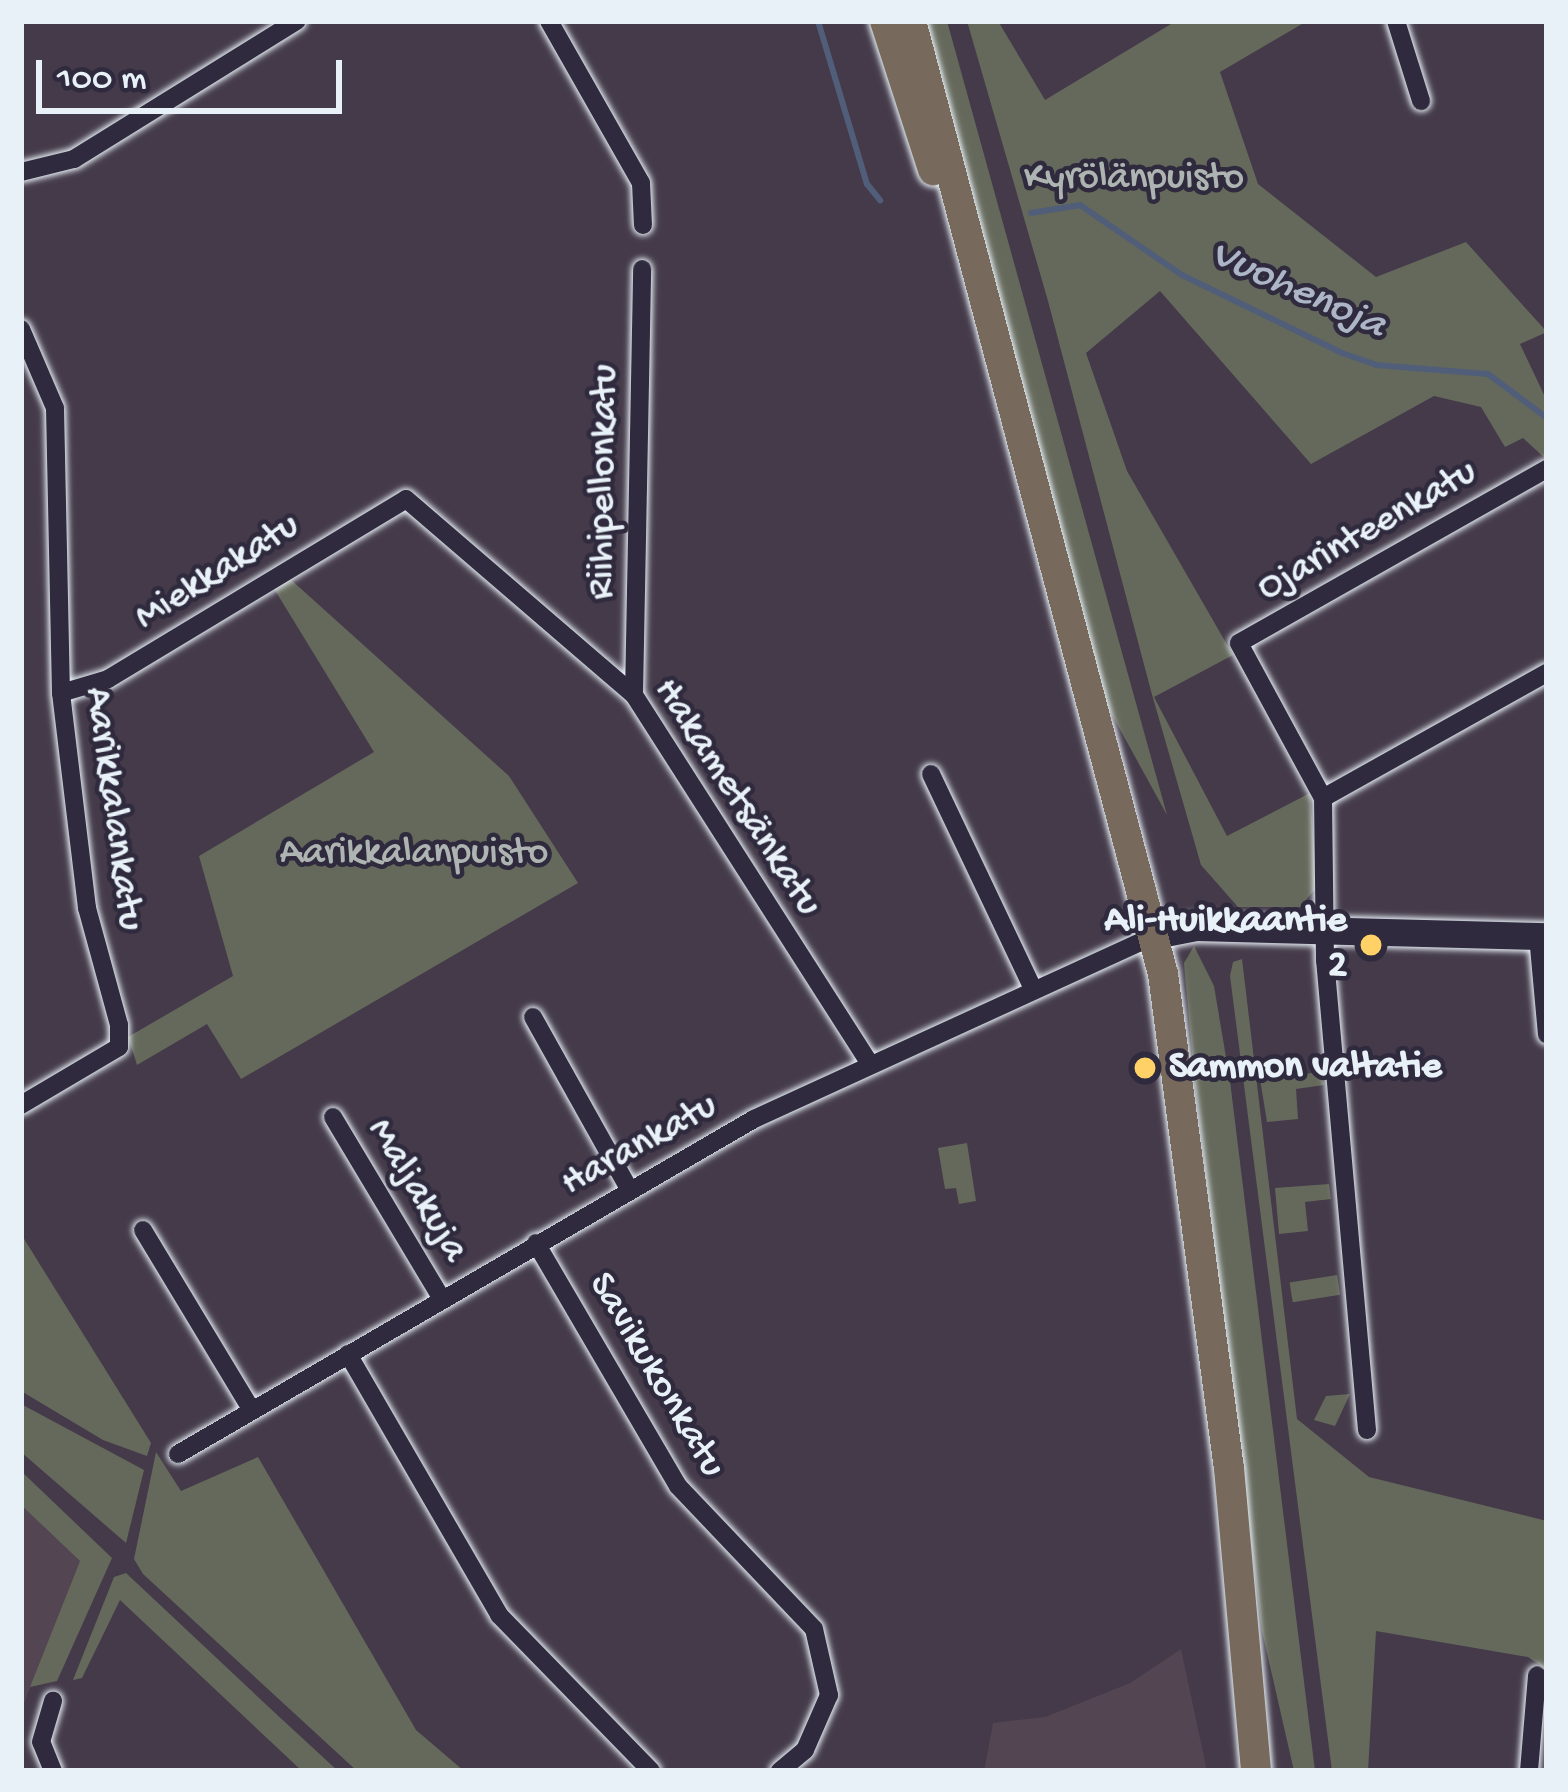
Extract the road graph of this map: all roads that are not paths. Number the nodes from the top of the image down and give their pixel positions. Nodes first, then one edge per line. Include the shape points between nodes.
1 (296, 21) edge
2 (549, 21) edge
3 (885, 21) edge
4 (910, 21) edge
5 (1396, 21) edge
6 (1421, 101) dead end
7 (21, 172) edge
8 (644, 225) dead end
9 (963, 242) junction
10 (642, 269) dead end
11 (21, 328) edge
12 (1547, 469) edge
13 (406, 499) joint
14 (1547, 673) edge
15 (61, 693) junction
16 (634, 695) junction
17 (931, 774) dead end
18 (1323, 798) junction
19 (1324, 931) junction
20 (1155, 935) junction
21 (1543, 936) edge
22 (1034, 989) junction
23 (533, 1017) dead end
24 (1547, 1035) edge
25 (871, 1065) junction
26 (21, 1105) edge
27 (333, 1117) dead end
28 (629, 1189) junction
29 (143, 1230) dead end
30 (536, 1243) junction
31 (442, 1299) junction
32 (348, 1354) junction
33 (251, 1409) junction
34 (1367, 1430) dead end
35 (178, 1454) dead end
36 (1537, 1675) dead end
37 (53, 1701) dead end
38 (53, 1771) edge
39 (651, 1771) edge
40 (780, 1771) edge
41 (1256, 1771) edge
42 (1529, 1771) edge

1 - 7 street via 74,159
2 - 8 street via 641,183
3 - 9 main road via 912,118
4 - 9 main road
5 - 6 street
9 - 20 main road
10 - 16 street, Riihipellonkatu
11 - 15 street, Aarikkalankatu via 55,408
12 - 18 street, Ojarinteenkatu via 1239,643
13 - 15 street, Miekkakatu via 108,679
13 - 16 street, Hakametsänkatu
14 - 18 street
15 - 26 street, Aarikkalankatu via 87,908 119,1047
16 - 25 street, Hakametsänkatu
17 - 22 street
18 - 19 street, Ojarinteenkatu
19 - 20 street via 1196,927
19 - 21 street
19 - 34 street, Ojarinteenkatu
20 - 22 street, Harankatu
20 - 41 main road via 1229,1468
21 - 24 street
22 - 25 street, Harankatu
23 - 28 street
25 - 28 street, Harankatu
27 - 31 street, Maljakuja
28 - 30 street, Harankatu
29 - 33 street
30 - 31 street, Harankatu
30 - 40 street, Savikukonkatu via 678,1486 814,1630 829,1695 805,1750
31 - 32 street, Harankatu
32 - 33 street, Harankatu
32 - 39 street via 499,1616
33 - 35 street, Harankatu
36 - 42 street
37 - 38 street via 40,1742

